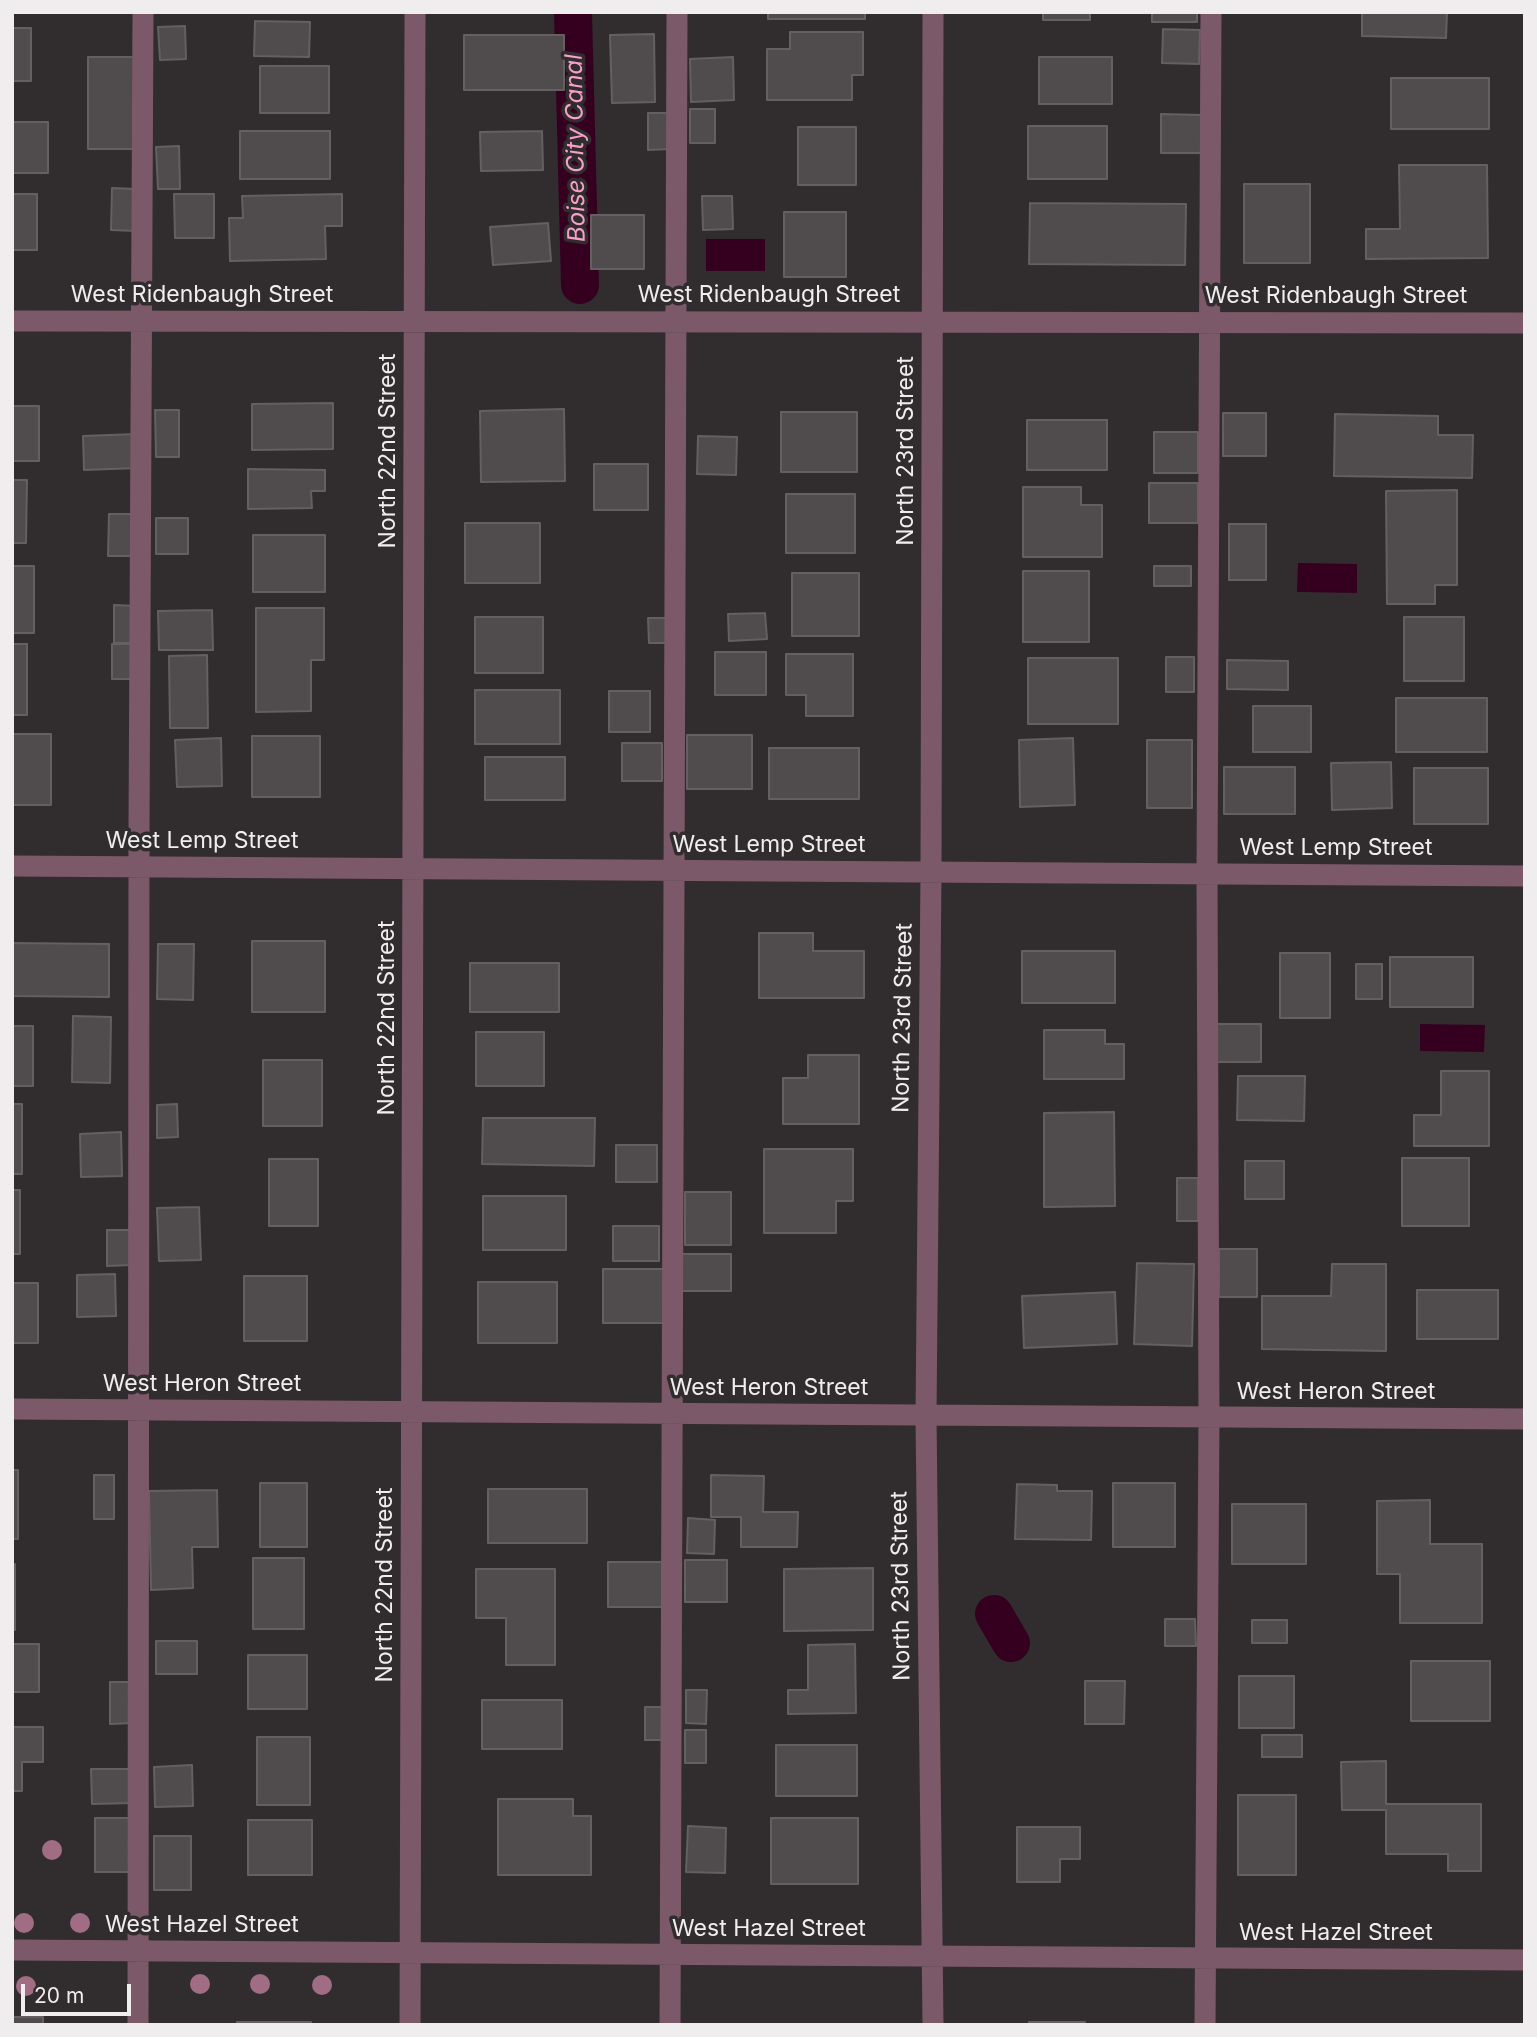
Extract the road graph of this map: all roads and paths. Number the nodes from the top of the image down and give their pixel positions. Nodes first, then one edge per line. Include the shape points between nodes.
1 (142, 12) edge
2 (415, 12) edge
3 (677, 12) edge
4 (933, 12) edge
5 (1211, 12) edge
6 (12, 321) edge
7 (142, 321) junction
8 (415, 321) junction
9 (676, 321) junction
10 (933, 322) junction
11 (1210, 322) junction
12 (1525, 323) edge
13 (12, 866) edge
14 (139, 867) junction
15 (413, 869) junction
16 (674, 870) junction
17 (931, 872) junction
18 (1207, 874) junction
19 (1525, 876) edge
20 (12, 1409) edge
21 (139, 1410) junction
22 (412, 1412) junction
23 (672, 1414) junction
24 (926, 1416) junction
25 (1209, 1418) junction
26 (1525, 1419) edge
27 (12, 1950) edge
28 (139, 1951) junction
29 (411, 1953) junction
30 (670, 1955) junction
31 (932, 1957) junction
32 (1206, 1958) junction
33 (1525, 1960) edge
34 (138, 2025) edge
35 (410, 2025) edge
36 (670, 2025) edge
37 (933, 2025) edge
38 (1205, 2025) edge

1 - 7 street
2 - 8 street, North 22nd Street
3 - 9 street
4 - 10 street, North 23rd Street
5 - 11 street
6 - 7 street, West Ridenbaugh Street
7 - 8 street, West Ridenbaugh Street
7 - 14 street
8 - 9 street, West Ridenbaugh Street
8 - 15 street, North 22nd Street
9 - 10 street, West Ridenbaugh Street
9 - 16 street
10 - 11 street, West Ridenbaugh Street
10 - 17 street, North 23rd Street
11 - 12 street, West Ridenbaugh Street
11 - 18 street
13 - 14 street, West Lemp Street
14 - 15 street, West Lemp Street
14 - 21 street
15 - 16 street, West Lemp Street
15 - 22 street, North 22nd Street
16 - 17 street, West Lemp Street
16 - 23 street
17 - 18 street, West Lemp Street
17 - 24 street, North 23rd Street
18 - 19 street, West Lemp Street
18 - 25 street
20 - 21 street, West Heron Street
21 - 22 street, West Heron Street
21 - 28 street
22 - 23 street, West Heron Street
22 - 29 street, North 22nd Street
23 - 24 street, West Heron Street
23 - 30 street
24 - 25 street, West Heron Street
24 - 31 street, North 23rd Street
25 - 26 street, West Heron Street
25 - 32 street
27 - 28 street, West Hazel Street
28 - 29 street, West Hazel Street
28 - 34 street
29 - 30 street, West Hazel Street
29 - 35 street, North 22nd Street
30 - 31 street, West Hazel Street
30 - 36 street
31 - 32 street, West Hazel Street
31 - 37 street, North 23rd Street
32 - 33 street, West Hazel Street
32 - 38 street

